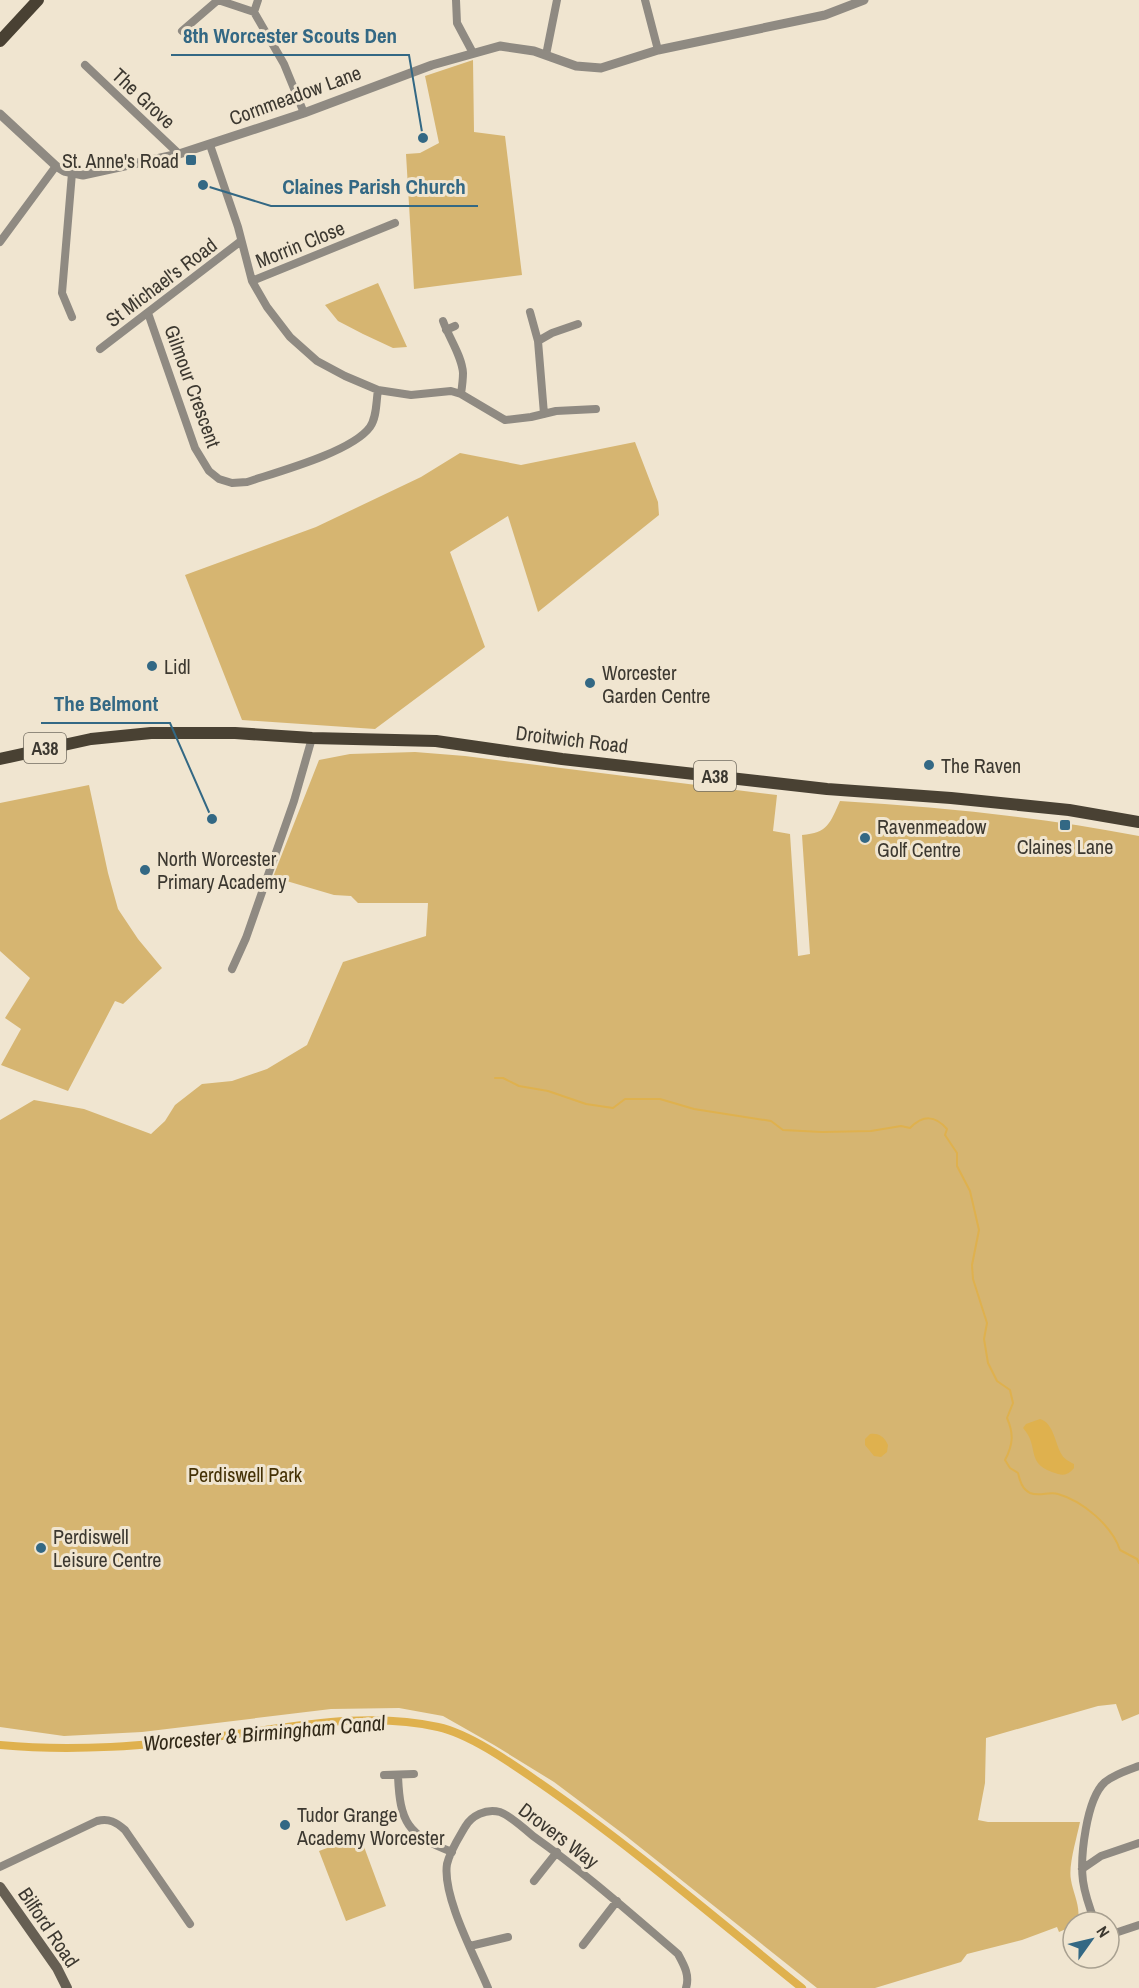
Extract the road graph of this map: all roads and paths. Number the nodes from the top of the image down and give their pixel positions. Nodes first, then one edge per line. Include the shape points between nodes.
1 (38, 0) edge
2 (218, 0) edge
3 (258, 0) edge
4 (456, 0) edge
5 (557, 0) edge
6 (645, 0) edge
7 (864, 0) edge
8 (254, 12) junction
9 (182, 31) dead end
10 (0, 41) edge
11 (658, 50) junction
12 (473, 53) junction
13 (546, 56) junction
14 (85, 65) dead end
15 (304, 112) junction
16 (0, 114) edge
17 (210, 145) junction
18 (179, 154) junction
19 (56, 166) junction
20 (72, 174) junction
21 (395, 223) dead end
22 (241, 241) junction
23 (0, 242) edge
24 (252, 281) junction
25 (148, 312) junction
26 (530, 312) dead end
27 (72, 317) dead end
28 (578, 324) dead end
29 (455, 326) dead end
30 (538, 341) junction
31 (100, 349) dead end
32 (378, 390) junction
33 (461, 394) junction
34 (596, 410) dead end
35 (544, 414) junction
36 (312, 738) junction
37 (0, 759) edge
38 (1139, 822) edge
39 (232, 969) dead end
40 (1139, 1766) edge
41 (414, 1774) dead end
42 (384, 1775) dead end
43 (398, 1776) junction
44 (1139, 1843) edge
45 (452, 1852) junction
46 (557, 1852) junction
47 (1082, 1866) junction
48 (0, 1867) edge
49 (534, 1881) dead end
50 (0, 1887) edge
51 (617, 1902) junction
52 (1091, 1910) edge
53 (190, 1924) dead end
54 (1139, 1925) edge
55 (1121, 1931) edge
56 (508, 1937) dead end
57 (583, 1945) dead end
58 (470, 1946) junction
59 (68, 1988) edge
60 (488, 1988) edge
61 (686, 1988) edge

1 - 10 main road
2 - 8 street
2 - 9 street
3 - 8 street
4 - 12 street via 457,23
5 - 13 street
6 - 11 street
7 - 11 street, Cornmeadow Lane via 825,15
8 - 15 street via 284,64
11 - 13 street, Cornmeadow Lane via 601,68 576,66
12 - 13 street, Cornmeadow Lane via 500,46
12 - 15 street, Cornmeadow Lane
14 - 18 street, The Grove
15 - 17 street, Cornmeadow Lane
16 - 19 street
17 - 18 street, Cornmeadow Lane
17 - 22 street
18 - 20 street, Cornmeadow Lane via 83,175
19 - 20 street
19 - 23 street
20 - 27 street via 62,293
21 - 24 street, Morrin Close
22 - 24 street
22 - 25 street, St Michael's Road
24 - 32 street via 291,337 317,361
25 - 31 street, St Michael's Road
25 - 32 street, Gilmour Crescent via 195,448 209,471 219,479 247,482 343,447 371,425
26 - 30 street
28 - 30 street
29 - 33 street via 444,326 460,359
30 - 35 street
32 - 33 street via 411,395 451,391
33 - 35 street via 505,420
34 - 35 street
36 - 37 main road, Droitwich Road / A38 via 150,733 91,739
36 - 38 main road, Droitwich Road / A38 via 436,741 819,788 1069,810
36 - 39 street via 294,801
40 - 47 street via 1112,1778 1096,1794 1090,1809
41 - 43 street
42 - 43 street
43 - 45 street via 400,1805 409,1827 432,1845
44 - 47 street
45 - 46 street, Drovers Way via 468,1821 488,1812 501,1812
45 - 58 street, Drovers Way via 447,1864 448,1891
46 - 49 street
46 - 51 street, Drovers Way
47 - 52 street
48 - 53 street via 97,1821 115,1822 125,1830
50 - 59 main road, Bilford Road
51 - 57 street
51 - 61 street, Drovers Way via 678,1954 686,1968
54 - 55 street
56 - 58 street
58 - 60 street, Drovers Way

